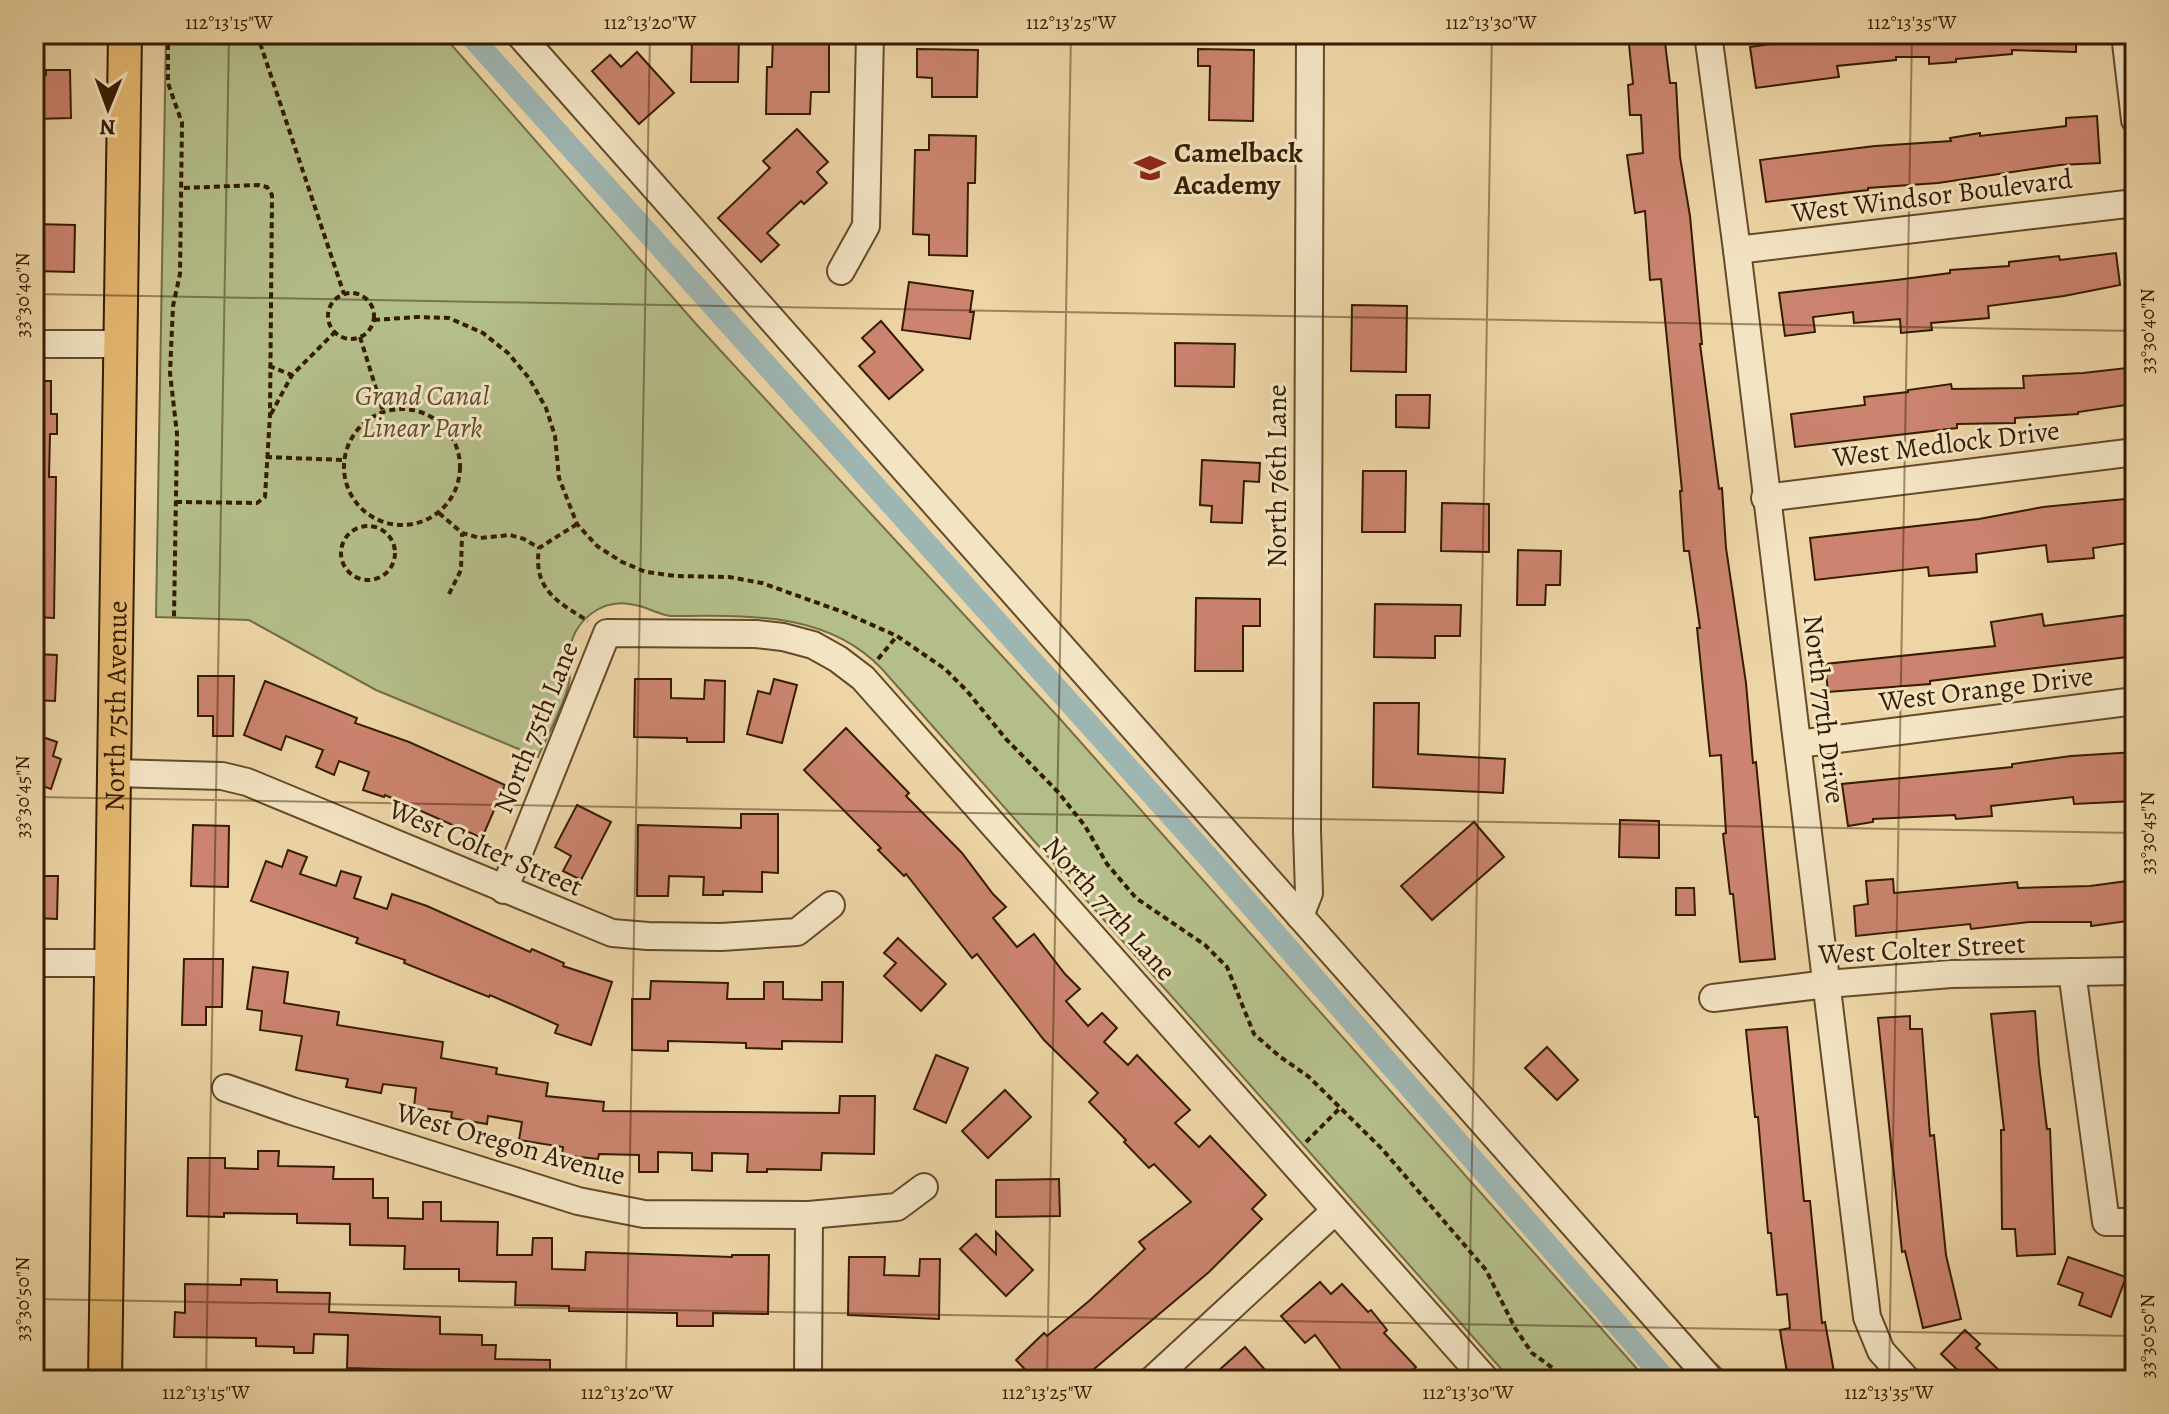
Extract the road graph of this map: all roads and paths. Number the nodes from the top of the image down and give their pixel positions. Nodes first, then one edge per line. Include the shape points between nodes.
1 (125, 34) edge
2 (168, 34) edge
3 (257, 34) edge
4 (519, 34) edge
5 (870, 34) edge
6 (1310, 34) edge
7 (1708, 34) edge
8 (2125, 34) edge
9 (2135, 120) edge
10 (183, 188) junction
11 (2135, 203) edge
12 (1737, 250) junction
13 (841, 271) dead end
14 (344, 294) junction
15 (335, 332) junction
16 (360, 337) junction
17 (34, 344) edge
18 (119, 344) junction
19 (269, 366) junction
20 (292, 375) junction
21 (383, 412) junction
22 (270, 415) junction
23 (2135, 452) edge
24 (266, 457) junction
25 (344, 460) junction
26 (1765, 498) junction
27 (176, 502) junction
28 (439, 513) junction
29 (378, 520) junction
30 (577, 524) dead end
31 (375, 527) junction
32 (462, 533) junction
33 (539, 548) junction
34 (449, 594) dead end
35 (174, 617) dead end
36 (607, 633) junction
37 (897, 636) dead end
38 (863, 678) junction
39 (2135, 701) edge
40 (1798, 744) junction
41 (114, 773) junction
42 (504, 890) junction
43 (831, 905) dead end
44 (1304, 906) junction
45 (34, 963) edge
46 (111, 963) junction
47 (2135, 971) edge
48 (2072, 972) junction
49 (1827, 984) junction
50 (1713, 998) dead end
51 (226, 1088) dead end
52 (1341, 1107) dead end
53 (1290, 1158) junction
54 (924, 1187) dead end
55 (1335, 1211) junction
56 (809, 1215) junction
57 (2135, 1222) edge
58 (105, 1380) edge
59 (808, 1380) edge
60 (1152, 1380) edge
61 (1486, 1380) edge
62 (1711, 1380) edge
63 (1907, 1380) edge

1 - 18 main road, North 75th Avenue
2 - 10 path via 168,83 182,123
3 - 14 path
4 - 44 street
5 - 13 street via 866,226
6 - 44 street, North 76th Lane
7 - 12 street, North 77th Drive
8 - 9 street
10 - 19 path via 258,185 272,195
10 - 27 path via 170,373 177,434
11 - 12 street, West Windsor Boulevard
12 - 26 street, North 77th Drive
14 - 15 path via 329,310
14 - 16 path via 360,295 372,305 371,327
15 - 16 path via 347,339
15 - 20 path
16 - 21 path
17 - 18 street
18 - 41 main road, North 75th Avenue
19 - 20 path
19 - 22 path
20 - 22 path
21 - 25 path via 356,430
21 - 28 path via 408,408 426,413 452,436 460,473
22 - 24 path
23 - 26 street, West Medlock Drive
24 - 25 path
24 - 27 path via 265,497 257,503
25 - 29 path via 349,493
26 - 40 street, North 77th Drive
27 - 35 path
28 - 29 path via 408,525
28 - 32 path
29 - 31 path
30 - 33 path
31 - 31 path via 358,528 341,548 342,561 359,579 375,579 392,566 393,543
32 - 33 path via 480,538 510,535
32 - 34 path via 461,570
33 - 36 path via 543,586
36 - 38 street, North 77th Lane via 783,637 813,645
36 - 42 street, North 75th Lane
37 - 38 path
38 - 53 street, North 77th Lane
39 - 40 street, West Orange Drive
40 - 49 street, North 77th Drive
41 - 42 street, West Colter Street via 222,776 247,782
41 - 46 main road, North 75th Avenue
42 - 43 street, West Colter Street via 612,933 648,936 797,932
44 - 62 street
45 - 46 street
46 - 58 main road, North 75th Avenue
47 - 48 street, West Colter Street
48 - 49 street, West Colter Street
48 - 57 street via 2106,1222
49 - 50 street, West Colter Street
49 - 63 street, North 77th Drive via 1867,1317 1881,1351
51 - 56 street, West Oregon Avenue via 578,1201 644,1214
52 - 53 path
53 - 55 street, North 77th Lane
54 - 56 street, West Oregon Avenue via 897,1207
55 - 60 street
55 - 61 street, North 77th Lane
56 - 59 street

